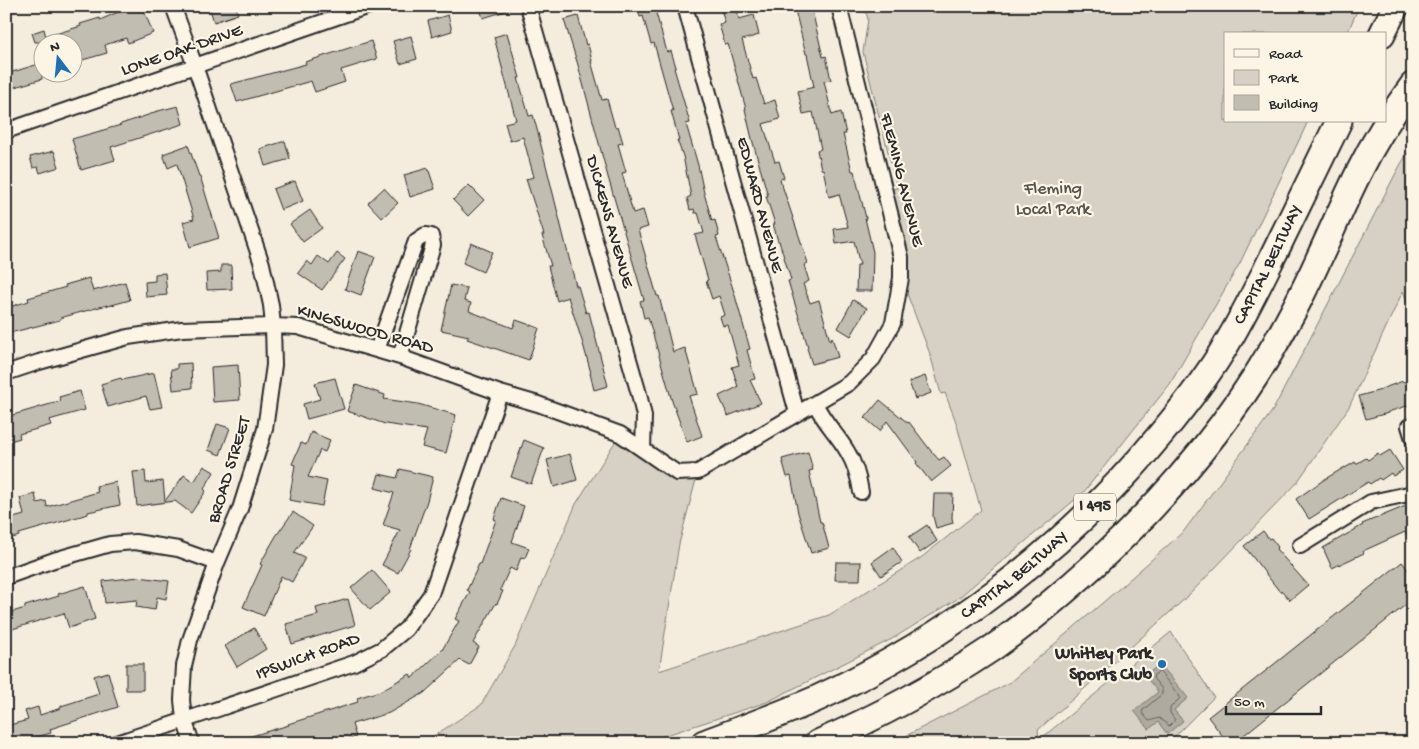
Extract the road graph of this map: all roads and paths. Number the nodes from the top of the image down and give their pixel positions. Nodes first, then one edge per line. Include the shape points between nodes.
1 (173, 6) edge
2 (369, 6) edge
3 (528, 6) edge
4 (685, 6) edge
5 (839, 6) edge
6 (1396, 6) edge
7 (1383, 32) edge
8 (195, 66) junction
9 (1413, 84) edge
10 (1413, 103) edge
11 (1339, 122) edge
12 (6, 131) edge
13 (1290, 318) junction
14 (273, 326) junction
15 (377, 350) junction
16 (400, 357) junction
17 (6, 373) edge
18 (500, 393) junction
19 (815, 403) junction
20 (797, 413) junction
21 (643, 450) junction
22 (860, 492) dead end
23 (1413, 493) edge
24 (1300, 546) dead end
25 (217, 563) junction
26 (6, 577) edge
27 (184, 719) junction
28 (117, 743) edge
29 (192, 743) edge
30 (704, 743) edge
31 (818, 743) edge

1 - 8 street, BROAD STREET
2 - 8 street, LONE OAK DRIVE
3 - 21 street, DICKENS AVENUE via 639,394 644,416
4 - 20 street, EDWARD AVENUE
5 - 19 street, FLEMING AVENUE via 901,257 901,278 893,323 873,359 848,383
6 - 7 highway
8 - 12 street, LONE OAK DRIVE
8 - 14 street, BROAD STREET via 262,264
9 - 13 highway, I 495 via 1377,138 1358,174
10 - 13 highway via 1364,178
11 - 30 highway, CAPITAL BELTWAY / I 495 via 1229,341 1172,420 1134,467 1095,507 1015,578 920,644 815,699
13 - 31 highway, I 495 via 1262,367 1201,453 1121,540 1080,578 992,648 890,709
14 - 15 street, KINGSWOOD ROAD via 298,327
14 - 17 street, KINGSWOOD ROAD via 182,329 128,337
14 - 25 street, BROAD STREET via 274,364 265,429 240,509
15 - 16 street, KINGSWOOD ROAD
15 - 16 street via 416,241 424,235 431,236 433,245
16 - 18 street, KINGSWOOD ROAD
18 - 21 street, KINGSWOOD ROAD via 620,434
18 - 27 street, IPSWICH ROAD via 431,594 406,629 382,649 354,663
19 - 20 street, FLEMING AVENUE
19 - 22 street via 848,451
20 - 21 street, FLEMING AVENUE via 698,472 677,472
23 - 24 street via 1371,502
25 - 26 street via 178,549 134,542 110,544
25 - 27 street, BROAD STREET via 184,666
27 - 28 street, IPSWICH ROAD
27 - 29 street, BROAD STREET

